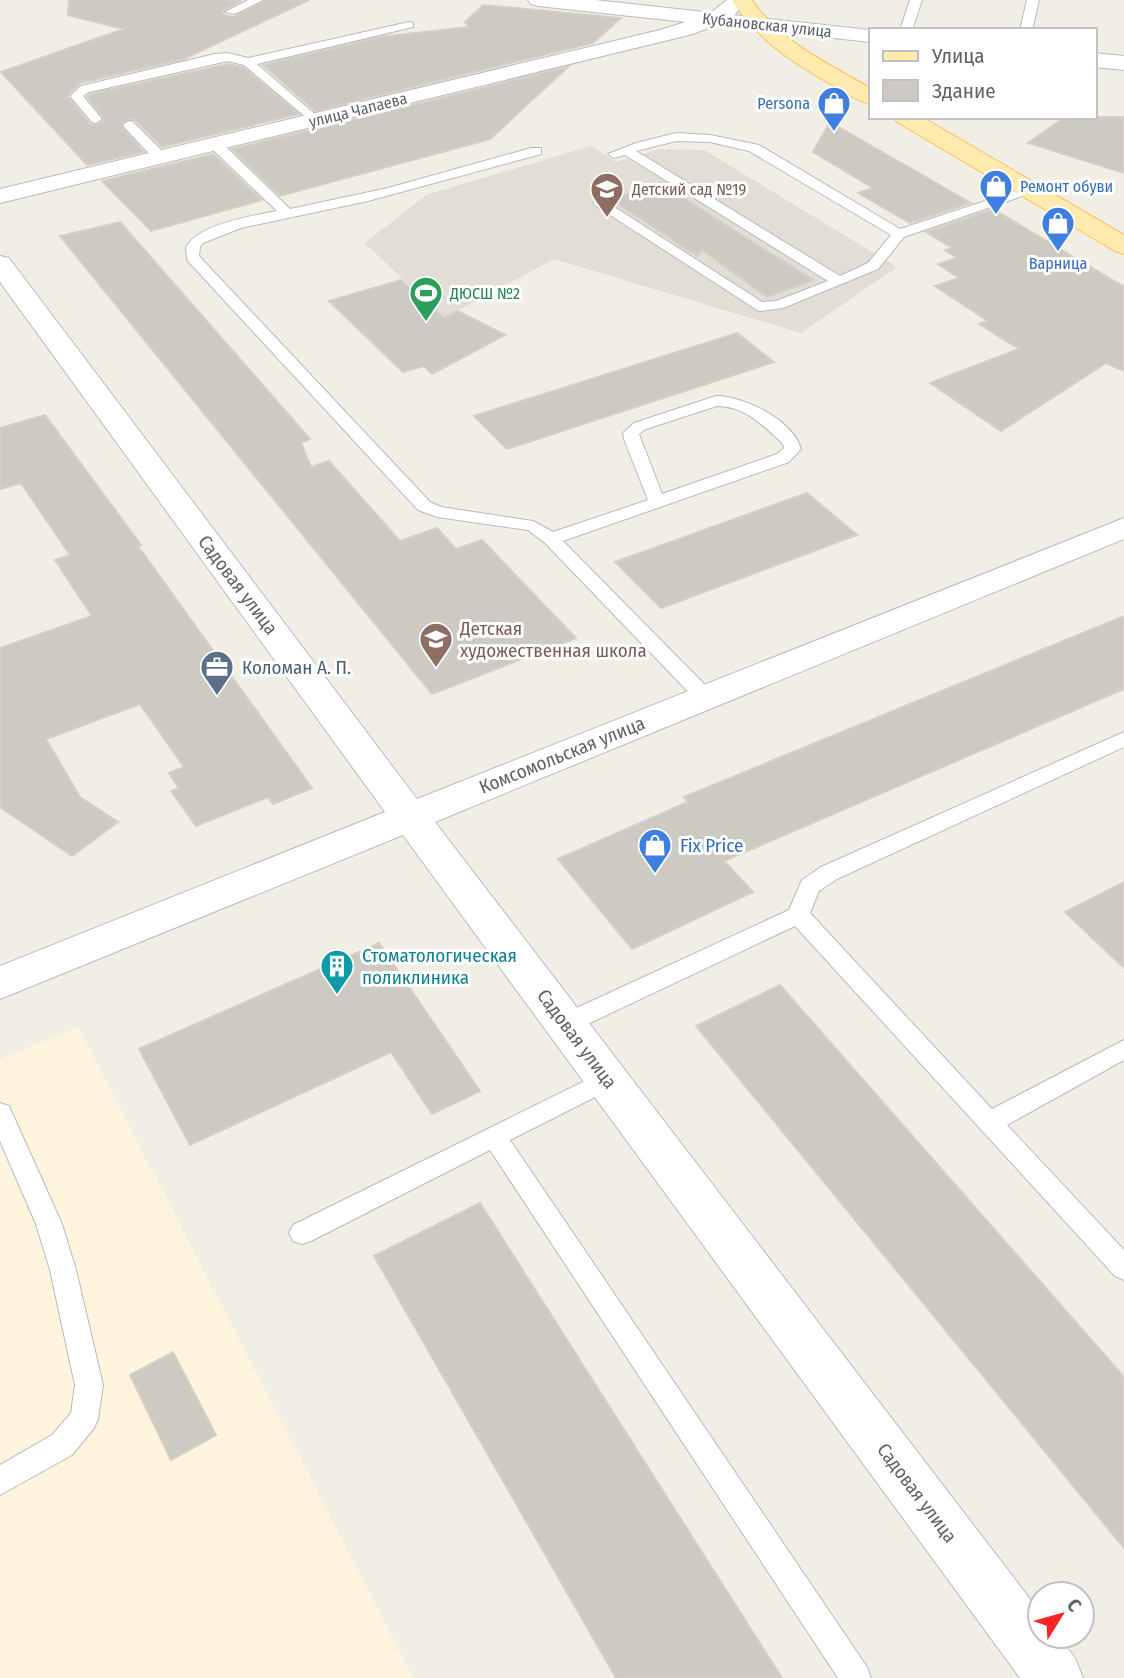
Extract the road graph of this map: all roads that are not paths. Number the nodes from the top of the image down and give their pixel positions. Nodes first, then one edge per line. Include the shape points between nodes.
1 (257, 0) edge
2 (538, 0) edge
3 (740, 0) edge
4 (916, 0) edge
5 (1033, 0) edge
6 (619, 9) junction
7 (231, 12) dead end
8 (715, 19) junction
9 (761, 24) junction
10 (409, 25) dead end
11 (907, 28) edge
12 (1026, 28) edge
13 (869, 36) edge
14 (636, 42) junction
15 (1096, 60) edge
16 (248, 62) junction
17 (1124, 63) edge
18 (869, 96) edge
19 (96, 119) dead end
20 (908, 119) edge
21 (314, 120) junction
22 (129, 125) dead end
23 (215, 144) junction
24 (536, 150) dead end
25 (160, 158) junction
26 (1030, 191) junction
27 (0, 196) edge
28 (600, 204) dead end
29 (286, 213) junction
30 (899, 234) junction
31 (1124, 246) edge
32 (0, 264) edge
33 (839, 282) junction
34 (657, 502) junction
35 (1124, 528) edge
36 (551, 539) junction
37 (705, 697) junction
38 (1124, 739) edge
39 (410, 817) junction
40 (798, 915) junction
41 (0, 984) edge
42 (565, 1024) junction
43 (1124, 1049) edge
44 (607, 1080) junction
45 (1, 1116) edge
46 (990, 1122) junction
47 (494, 1136) junction
48 (302, 1233) dead end
49 (1124, 1268) edge
50 (0, 1481) edge
51 (856, 1678) edge
52 (1055, 1678) edge

1 - 7 lane
2 - 6 street, Кубановская улица
3 - 8 street
3 - 9 main road
4 - 11 lane
5 - 12 lane
6 - 8 street, Кубановская улица
6 - 14 street via 637,13 650,23 649,33
8 - 9 street, Кубановская улица
8 - 14 street, улица Чапаева
9 - 13 street, Кубановская улица
9 - 18 main road via 794,51
10 - 16 lane
14 - 21 street, улица Чапаева
15 - 17 street
16 - 19 lane via 215,58 85,89 76,96
16 - 21 lane
20 - 26 main road
21 - 23 street, улица Чапаева
22 - 25 lane
23 - 25 street, улица Чапаева
23 - 29 lane
24 - 29 lane via 359,199
25 - 27 street, улица Чапаева
26 - 30 lane
26 - 31 main road
28 - 33 lane via 760,307 778,305
29 - 36 lane via 204,237 194,243 192,257 424,506 437,512 533,526
30 - 33 lane via 873,265
30 - 33 lane via 742,144 682,136 620,152
32 - 39 street, Садовая улица
34 - 34 lane via 632,439 631,433 640,426 728,400 750,407 791,442 793,449 783,458
34 - 36 lane
35 - 37 street, Комсомольская улица
36 - 37 lane
37 - 39 street, Комсомольская улица
38 - 40 lane via 829,873 810,886
39 - 41 street, Комсомольская улица
39 - 42 street, Садовая улица
40 - 42 lane
40 - 46 lane
42 - 44 street, Садовая улица
43 - 46 lane
44 - 47 lane
44 - 52 street, Садовая улица
45 - 50 lane via 49,1224 89,1385 84,1419 62,1446
46 - 49 lane
47 - 48 lane
47 - 51 lane

